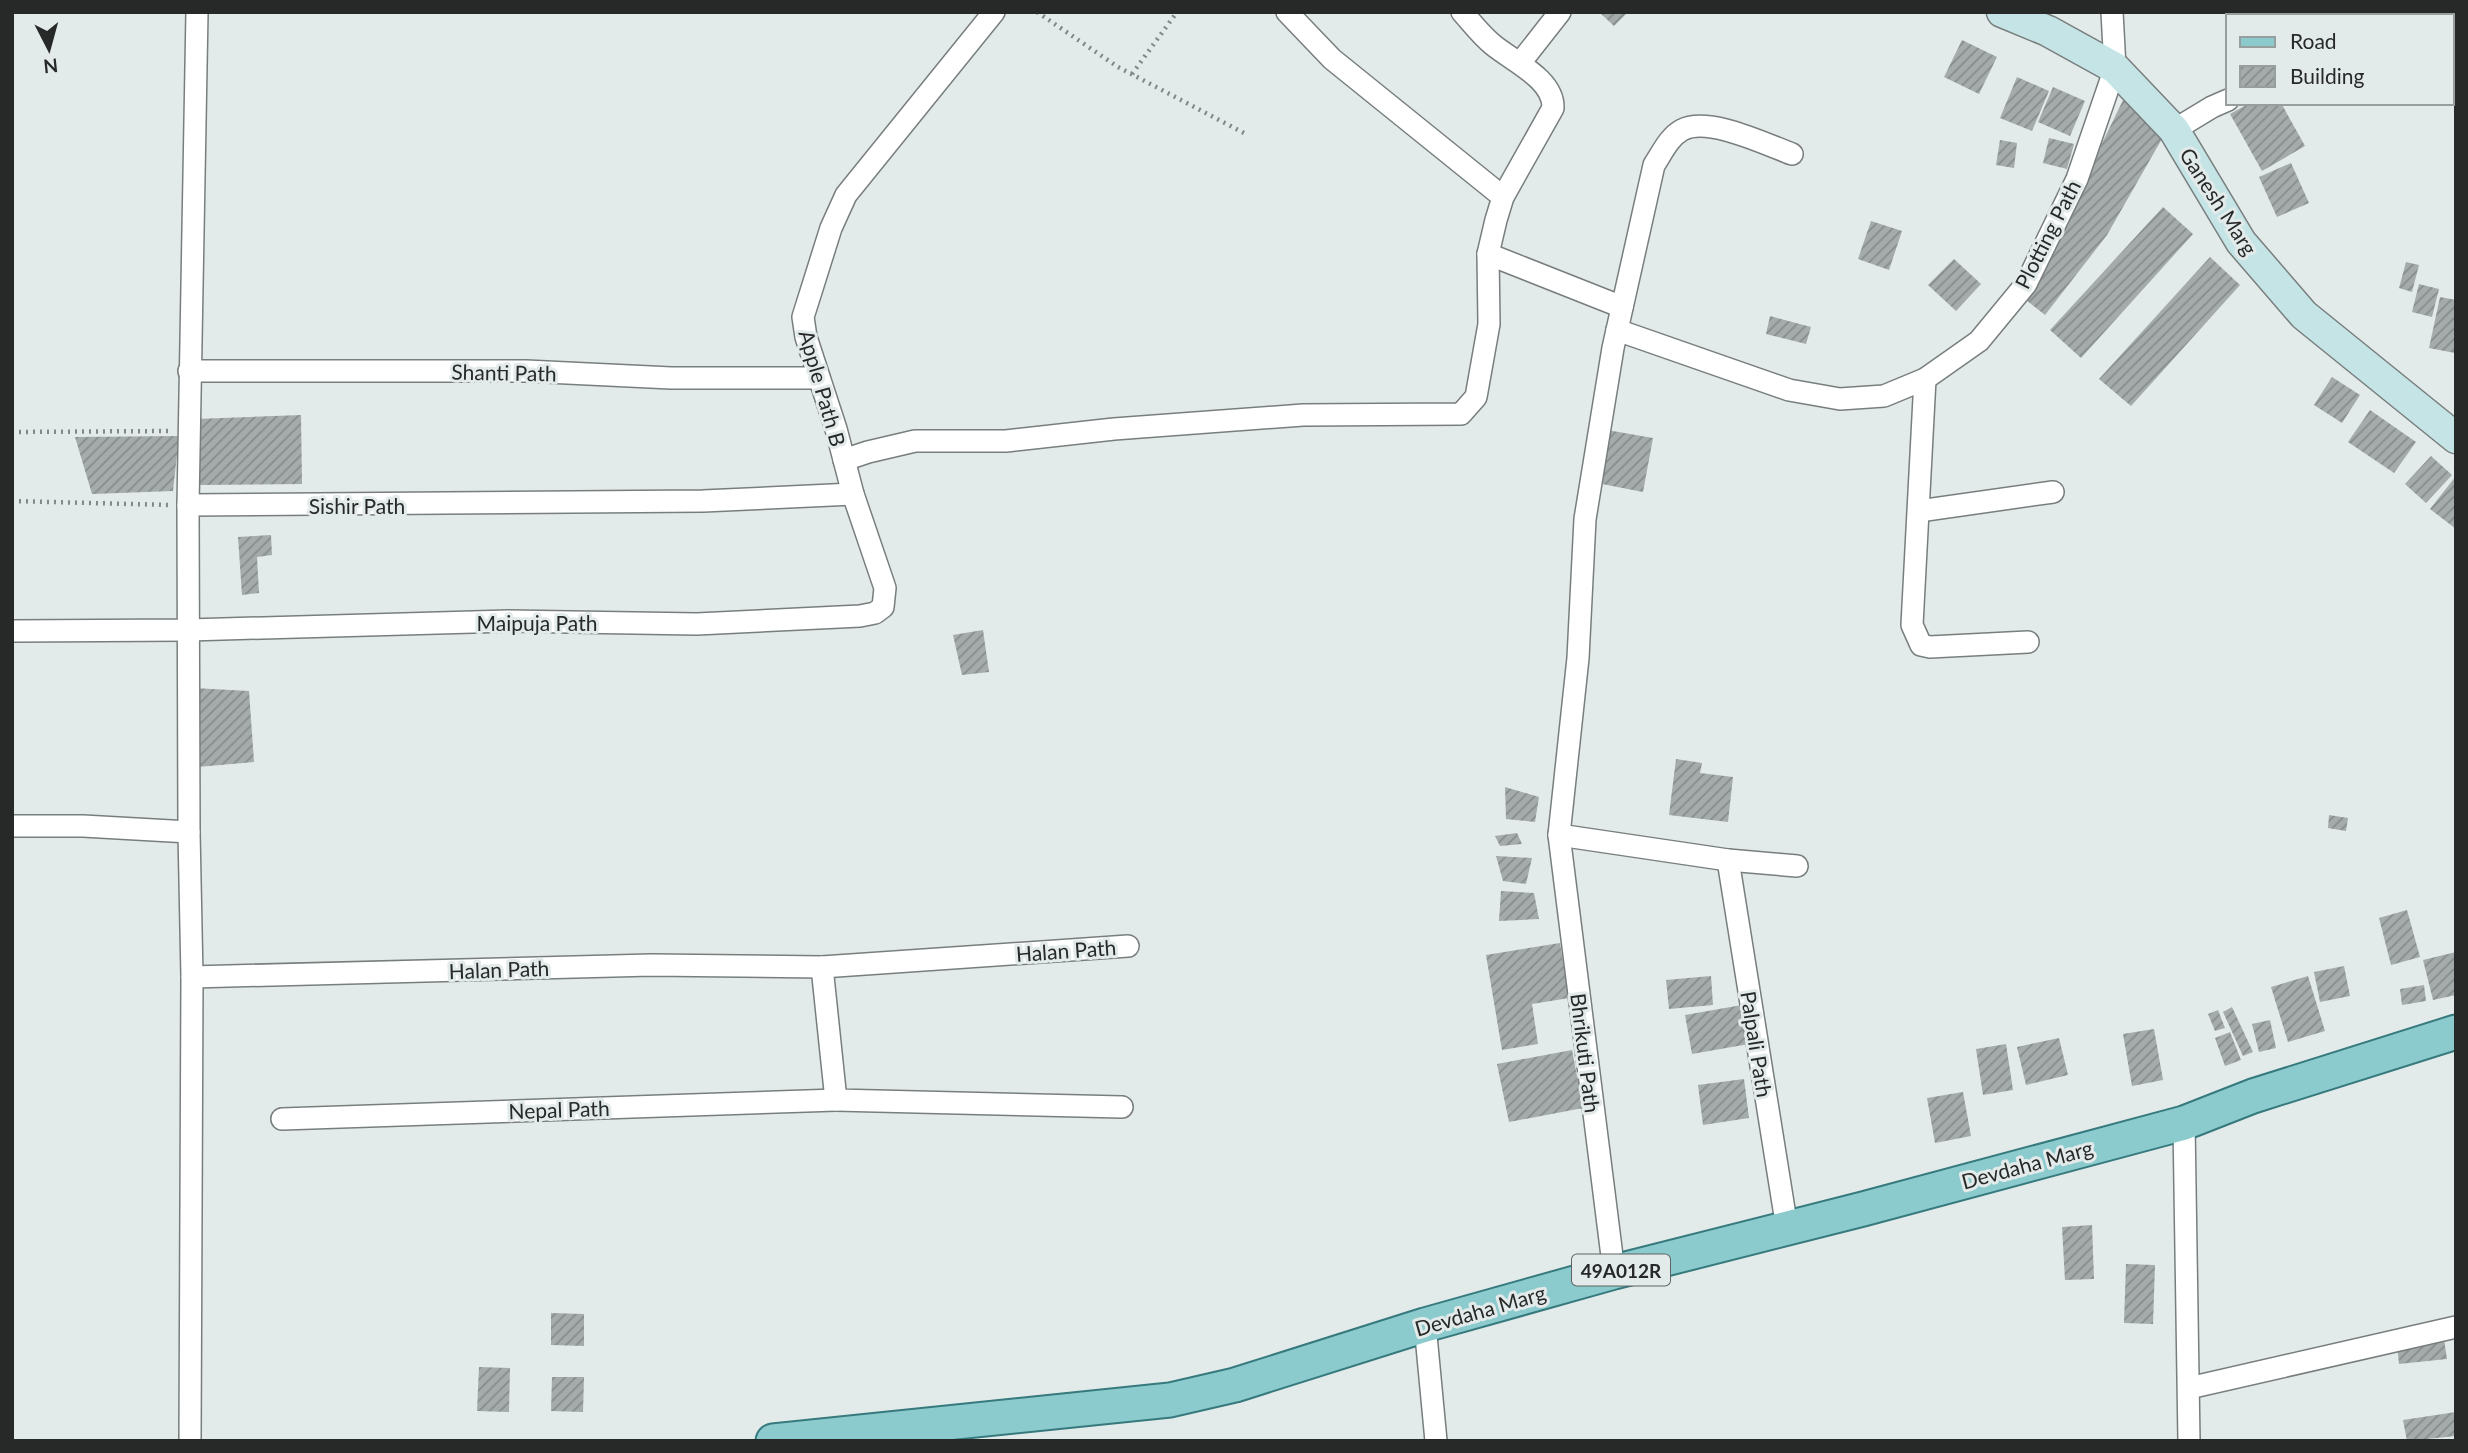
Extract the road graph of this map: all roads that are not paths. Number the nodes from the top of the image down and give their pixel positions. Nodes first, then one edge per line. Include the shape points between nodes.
1 (197, 12) edge
2 (994, 12) edge
3 (1287, 12) edge
4 (1462, 12) edge
5 (1560, 12) edge
6 (2002, 12) edge
7 (2112, 12) edge
8 (2043, 22) edge
9 (1520, 64) junction
10 (2115, 68) junction
11 (2226, 101) edge
12 (2174, 130) junction
13 (1792, 153) dead end
14 (1503, 197) junction
15 (1488, 254) junction
16 (1622, 307) junction
17 (1617, 330) junction
18 (190, 372) junction
19 (819, 378) junction
20 (1925, 379) junction
21 (2456, 438) edge
22 (844, 460) junction
23 (2053, 492) dead end
24 (853, 494) junction
25 (188, 505) junction
26 (1919, 511) junction
27 (883, 607) joint
28 (189, 630) junction
29 (12, 631) edge
30 (2028, 642) dead end
31 (12, 826) edge
32 (189, 832) junction
33 (1559, 835) junction
34 (1728, 860) junction
35 (1797, 866) dead end
36 (1128, 946) dead end
37 (822, 967) junction
38 (191, 977) junction
39 (2456, 1032) edge
40 (836, 1100) junction
41 (1122, 1107) dead end
42 (282, 1119) dead end
43 (2184, 1123) junction
44 (1787, 1228) junction
45 (1614, 1272) junction
46 (1425, 1325) junction
47 (2456, 1327) edge
48 (2189, 1388) junction
49 (190, 1441) edge
50 (774, 1441) edge
51 (1436, 1441) edge
52 (2189, 1441) edge

1 - 18 street
2 - 19 street, Apple Path B via 846,195 803,317
3 - 14 street via 1332,60
4 - 9 street via 1492,44
5 - 9 street
6 - 8 street, Ganesh Marg
7 - 10 street
8 - 10 street, Ganesh Marg
9 - 14 street via 1552,94 1553,108
10 - 12 street, Ganesh Marg
10 - 20 street, Plotting Path via 2077,179 2026,284 1979,341
11 - 12 street
12 - 21 street, Ganesh Marg via 2241,242 2304,315
13 - 16 street, Bhrikuti Path via 1722,129 1699,126 1682,130 1654,165
14 - 15 street
15 - 16 street
15 - 22 street via 1489,324 1476,397 1461,414 1303,415 1006,441 915,441
16 - 17 street, Bhrikuti Path
17 - 20 street, Plotting Path via 1789,390 1840,399 1884,396
17 - 33 street, Bhrikuti Path via 1585,519 1578,658
18 - 19 street, Shanti Path via 512,371
18 - 25 street
19 - 22 street, Apple Path B
20 - 26 street
22 - 24 street, Apple Path B
23 - 26 street
24 - 25 street, Sishir Path via 703,502
24 - 27 street, Apple Path B via 885,588
25 - 28 street
26 - 30 street via 1912,625 1921,645
27 - 28 street, Maipuja Path via 860,616 697,624 508,621
28 - 29 street, Maipuja Path
28 - 32 street
31 - 32 street
32 - 38 street
33 - 34 street
33 - 45 street, Bhrikuti Path
34 - 35 street
34 - 44 street, Palpali Path
36 - 37 street, Halan Path
37 - 38 street, Halan Path via 651,965
37 - 40 street
38 - 49 street
39 - 43 main road, Devdaha Marg / 49A012R via 2253,1096
40 - 41 street, Nepal Path
40 - 42 street, Nepal Path
43 - 44 main road, Devdaha Marg / 49A012R
43 - 48 street
44 - 45 main road, Devdaha Marg / 49A012R
45 - 46 main road, Devdaha Marg / 49A012R
46 - 50 main road, Devdaha Marg / 49A012R via 1235,1385 1170,1400
46 - 51 street
47 - 48 street
48 - 52 street

